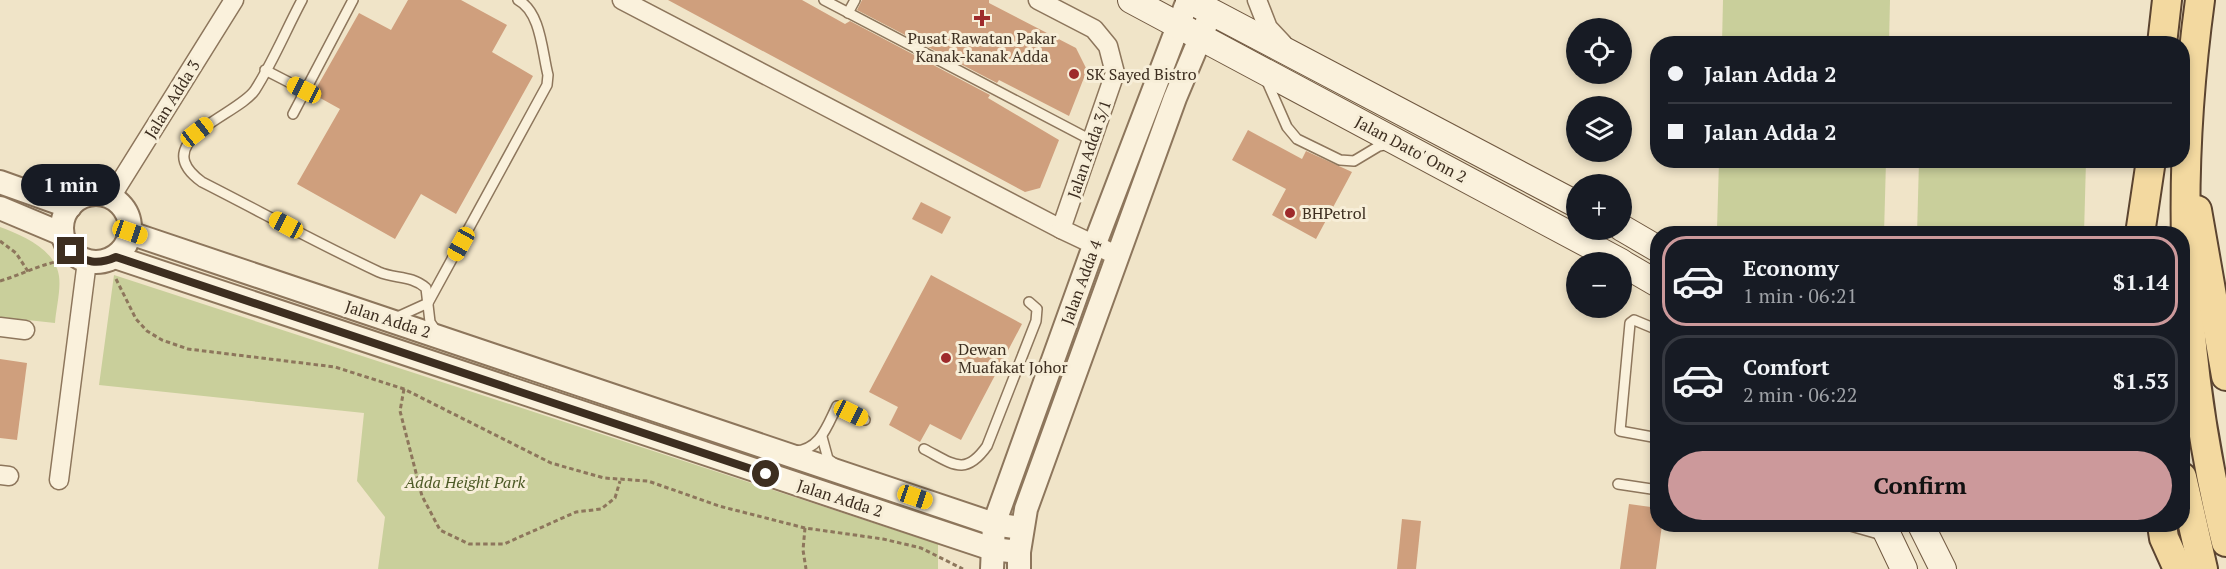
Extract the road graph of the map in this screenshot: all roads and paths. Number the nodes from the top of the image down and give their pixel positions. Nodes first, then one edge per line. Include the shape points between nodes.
1 (234, 0) edge
2 (302, 0) edge
3 (353, 0) edge
4 (518, 0) edge
5 (622, 0) edge
6 (824, 0) edge
7 (855, 0) edge
8 (1038, 0) edge
9 (1131, 0) edge
10 (1188, 0) edge
11 (1257, 0) edge
12 (2167, 0) edge
13 (2200, 0) edge
14 (1212, 12) junction
15 (848, 13) junction
16 (1177, 24) junction
17 (1200, 36) junction
18 (2163, 36) edge
19 (1295, 56) junction
20 (265, 70) junction
21 (1263, 70) junction
22 (2190, 76) edge
23 (304, 90) junction
24 (293, 114) dead end
25 (1091, 140) junction
26 (1398, 143) junction
27 (2152, 168) edge
28 (2153, 168) edge
29 (2184, 168) edge
30 (2188, 168) edge
31 (0, 182) edge
32 (111, 198) junction
33 (1566, 199) edge
34 (70, 207) junction
35 (0, 208) edge
36 (2141, 226) edge
37 (2157, 226) edge
38 (2184, 226) edge
39 (1061, 229) junction
40 (130, 232) junction
41 (62, 234) junction
42 (1632, 234) edge
43 (0, 241) edge
44 (1650, 244) edge
45 (1094, 246) junction
46 (1602, 252) edge
47 (1118, 256) junction
48 (52, 261) dead end
49 (87, 261) junction
50 (115, 266) junction
51 (1632, 269) edge
52 (29, 273) junction
53 (1650, 279) edge
54 (0, 281) edge
55 (1029, 302) dead end
56 (428, 303) junction
57 (390, 320) junction
58 (2190, 321) edge
59 (1650, 326) edge
60 (0, 327) edge
61 (25, 330) dead end
62 (442, 337) junction
63 (2226, 376) edge
64 (404, 389) junction
65 (865, 420) dead end
66 (719, 431) junction
67 (822, 437) junction
68 (1650, 437) edge
69 (924, 449) dead end
70 (1012, 474) junction
71 (59, 480) dead end
72 (620, 481) junction
73 (1618, 484) dead end
74 (884, 487) junction
75 (1650, 489) edge
76 (930, 503) junction
77 (2190, 512) edge
78 (994, 524) junction
79 (805, 528) junction
80 (1021, 528) junction
81 (1886, 532) edge
82 (1925, 532) edge
83 (2163, 532) edge
84 (2226, 542) edge
85 (992, 559) edge
86 (1019, 560) edge
87 (806, 569) edge
88 (963, 569) edge
89 (1904, 569) edge
90 (1943, 569) edge
91 (2178, 569) edge
92 (2203, 569) edge

1 - 32 street, Jalan Adda 3
2 - 20 lane
3 - 23 lane
4 - 56 lane via 533,16 547,85
5 - 39 street
6 - 15 lane
7 - 15 lane
8 - 25 street, Jalan Adda 3/1 via 1094,29 1108,46 1115,73
9 - 16 main road, Jalan Dato' Onn 2
10 - 14 main road, Jalan Dato' Onn 2
10 - 16 street, Jalan Adda 4
11 - 19 street via 1268,28
12 - 18 main road
13 - 22 main road
14 - 17 street, Jalan Adda 4
14 - 19 main road, Jalan Dato' Onn 2
15 - 25 lane
16 - 17 main road, Jalan Dato' Onn 2
16 - 45 street, Jalan Adda 4
17 - 21 main road, Jalan Dato' Onn 2
17 - 47 street, Jalan Adda 4
19 - 33 main road, Jalan Dato' Onn 2
20 - 23 lane
20 - 56 lane via 254,92 240,106 219,115 197,132 187,148 184,163 188,172 349,258 385,275 418,281 426,288
21 - 26 main road, Jalan Dato' Onn 2
21 - 26 lane via 1287,126 1297,139 1340,160 1354,161 1379,146
23 - 24 lane
25 - 39 street, Jalan Adda 3/1
26 - 46 main road, Jalan Dato' Onn 2
27 - 36 main road
28 - 37 main road
29 - 38 main road
30 - 63 main road
31 - 34 street
32 - 34 street via 93,194
32 - 40 street via 126,212
34 - 41 street
35 - 41 street
39 - 45 street
40 - 50 street
40 - 57 street, Jalan Adda 2
41 - 49 street via 71,251
42 - 44 main road
43 - 52 path via 16,253
45 - 47 street
45 - 70 street, Jalan Adda 4
47 - 80 street, Jalan Adda 4
48 - 52 path
49 - 50 street, Jalan Adda 2
49 - 71 street
50 - 64 path via 136,319 162,340 188,349 335,367
50 - 85 street, Jalan Adda 2
51 - 53 main road, Jalan Dato' Onn 2
52 - 54 path
55 - 69 lane via 1036,309 1036,321 982,454 976,462 964,466
56 - 57 lane
56 - 62 lane via 430,322
57 - 62 street, Jalan Adda 2
58 - 84 main road via 2205,446
59 - 68 lane via 1634,320 1629,323 1620,431
60 - 61 street
62 - 66 street, Jalan Adda 2
64 - 72 path via 551,463
64 - 72 path via 400,411 422,496 440,530 470,544 504,544 576,512 601,508 615,498
65 - 67 lane via 837,406
66 - 67 lane via 735,429 795,451 804,450
66 - 74 street, Jalan Adda 2
67 - 74 lane via 828,459
70 - 76 street via 985,506
70 - 78 street, Jalan Adda 4
72 - 79 path via 648,482 719,506
73 - 75 lane
74 - 76 street, Jalan Adda 2
76 - 78 street, Jalan Adda 2
77 - 92 main road
78 - 80 street, Jalan Adda 2
78 - 85 street, Jalan Adda 4
79 - 87 path
79 - 88 path via 921,548
80 - 86 street, Jalan Adda 4
81 - 89 main road
82 - 90 main road
83 - 91 main road
85 - 86 street, Jalan Adda 2

